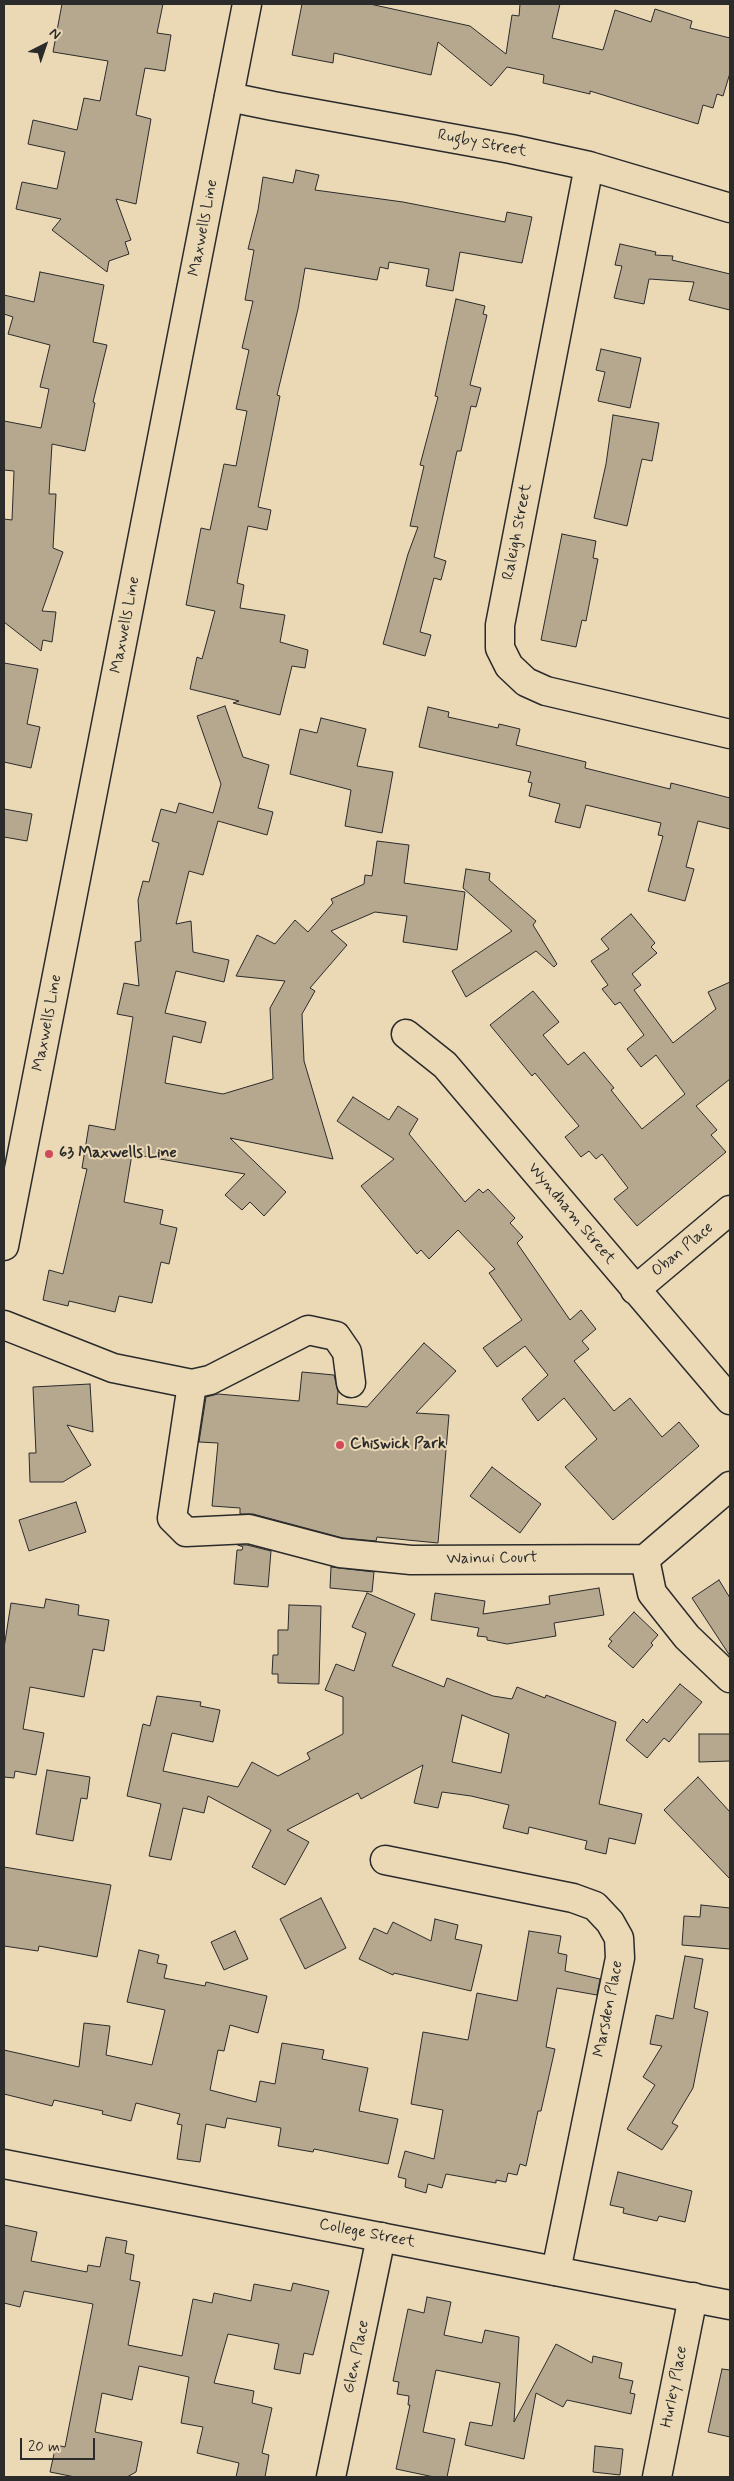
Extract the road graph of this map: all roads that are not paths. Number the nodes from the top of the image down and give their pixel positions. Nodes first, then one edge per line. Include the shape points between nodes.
1 (247, 4) edge
2 (230, 97) junction
3 (589, 166) junction
4 (730, 208) edge
5 (730, 734) edge
6 (406, 1034) dead end
7 (730, 1210) edge
8 (5, 1230) edge
9 (636, 1290) junction
10 (4, 1324) edge
11 (351, 1383) dead end
12 (192, 1384) junction
13 (730, 1400) edge
14 (730, 1486) edge
15 (645, 1559) junction
16 (730, 1678) edge
17 (385, 1860) dead end
18 (4, 2164) edge
19 (381, 2237) junction
20 (556, 2271) junction
21 (693, 2297) junction
22 (730, 2305) edge
23 (331, 2477) edge
24 (657, 2477) edge

1 - 2 street, Maxwells Line
2 - 3 street, Rugby Street
2 - 8 street, Maxwells Line
3 - 4 street, Rugby Street
3 - 5 street, Raleigh Street via 500,625 500,648 509,666 520,677 546,691
6 - 9 street, Wyndham Street via 445,1065
7 - 9 street, Oban Place
9 - 13 street, Wyndham Street
10 - 12 street via 113,1368
11 - 12 street via 347,1352 336,1336 308,1330 210,1380
12 - 15 street, Wainui Court via 172,1518 186,1532 248,1528 340,1553 411,1560
14 - 15 street
15 - 16 street via 652,1593 686,1637
17 - 20 street, Marsden Place via 573,1898 595,1906 619,1938 620,1958
18 - 19 street, College Street
19 - 20 street, College Street
19 - 23 street, Glen Place
20 - 21 street, College Street
21 - 22 street, College Street
21 - 24 street, Hurley Place

